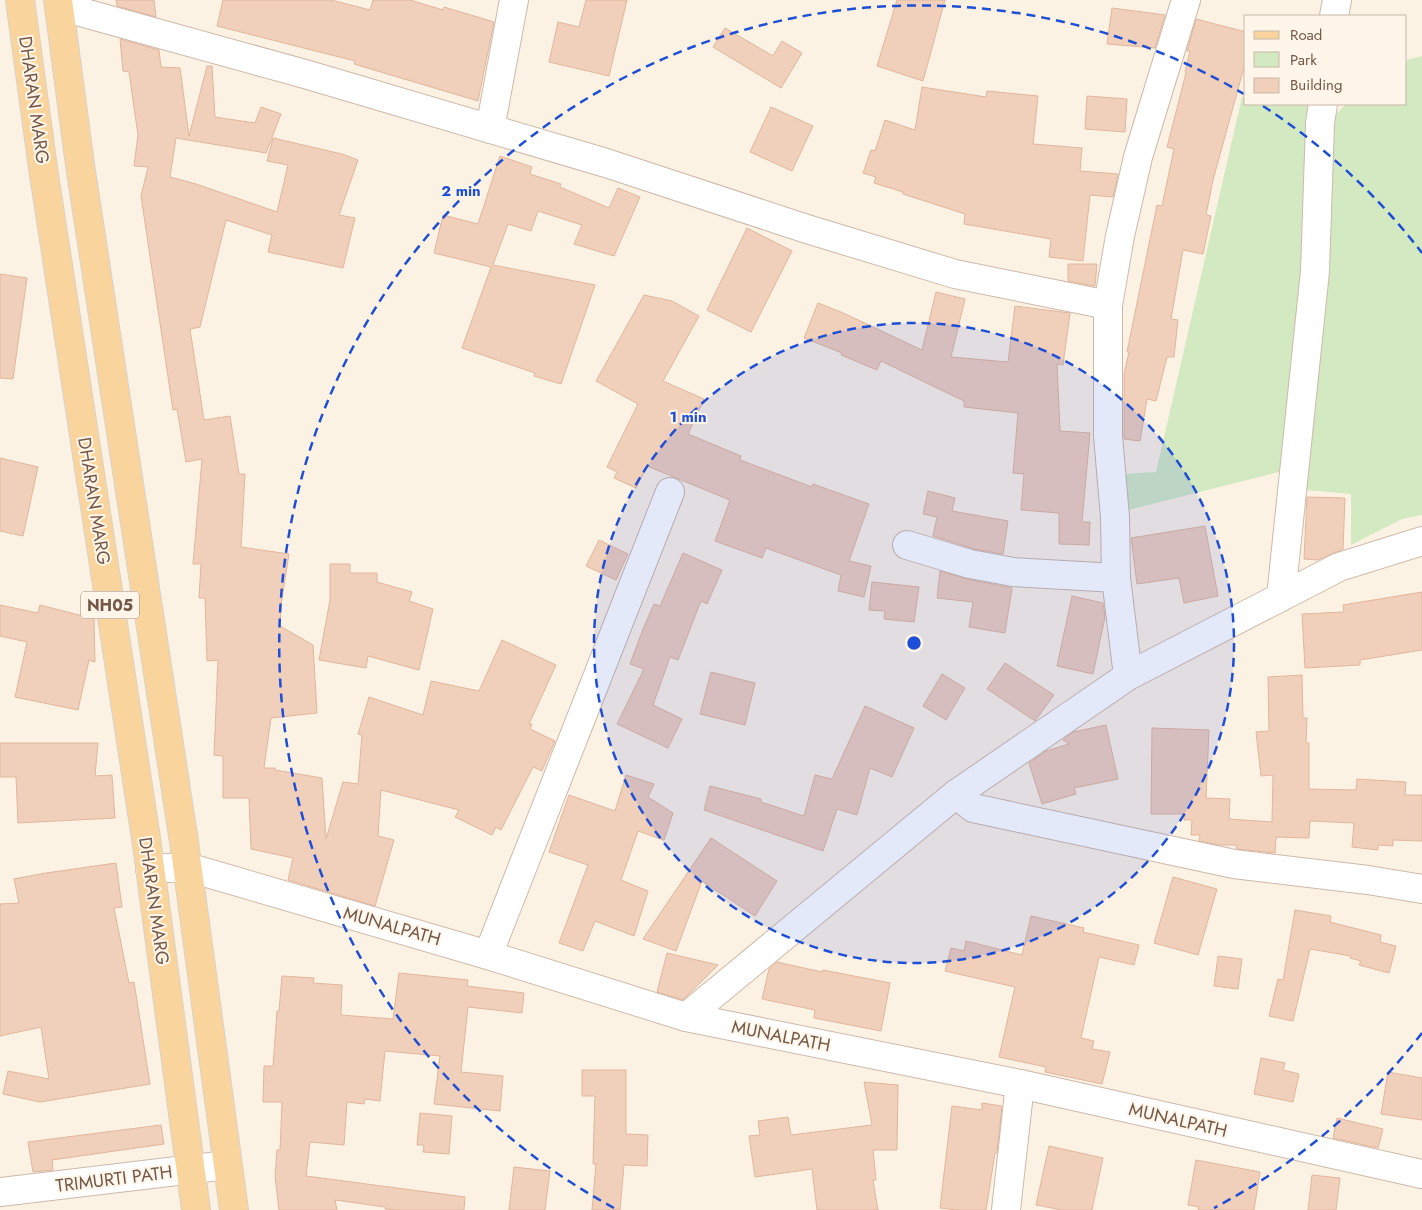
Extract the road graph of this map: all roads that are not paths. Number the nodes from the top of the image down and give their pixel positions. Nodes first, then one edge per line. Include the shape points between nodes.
1 (20, 0) edge
2 (514, 0) edge
3 (1186, 0) edge
4 (1337, 0) edge
5 (58, 3) edge
6 (1334, 15) edge
7 (1323, 105) edge
8 (490, 129) junction
9 (1108, 305) junction
10 (670, 492) dead end
11 (1422, 541) edge
12 (907, 544) dead end
13 (1116, 578) junction
14 (1281, 597) junction
15 (1128, 676) junction
16 (956, 794) junction
17 (187, 867) junction
18 (150, 870) junction
19 (1422, 889) edge
20 (488, 954) junction
21 (686, 1017) junction
22 (1020, 1084) junction
23 (227, 1165) junction
24 (190, 1170) junction
25 (1422, 1174) edge
26 (0, 1192) edge
27 (196, 1210) edge
28 (234, 1210) edge
29 (1006, 1210) edge

1 - 18 main road, DHARAN MARG / NH05
2 - 8 street
3 - 9 street via 1138,157
4 - 6 street
5 - 8 street
5 - 17 main road, DHARAN MARG / NH05
7 - 14 street via 1315,271
8 - 9 street via 955,274
9 - 13 street via 1108,436
10 - 20 street
11 - 14 street via 1339,567
12 - 13 street via 970,564 1013,572
13 - 15 street
14 - 15 street
15 - 16 street
16 - 19 street via 973,808 1234,864
16 - 21 street
17 - 18 street, MUNALPATH
17 - 20 street, MUNALPATH
17 - 23 main road, DHARAN MARG / NH05
18 - 24 main road, DHARAN MARG / NH05
20 - 21 street, MUNALPATH
21 - 22 street, MUNALPATH
22 - 25 street, MUNALPATH
22 - 29 street
23 - 24 street, TRIMURTI PATH
23 - 28 main road, DHARAN MARG / NH05
24 - 26 street, TRIMURTI PATH
24 - 27 main road, DHARAN MARG / NH05

